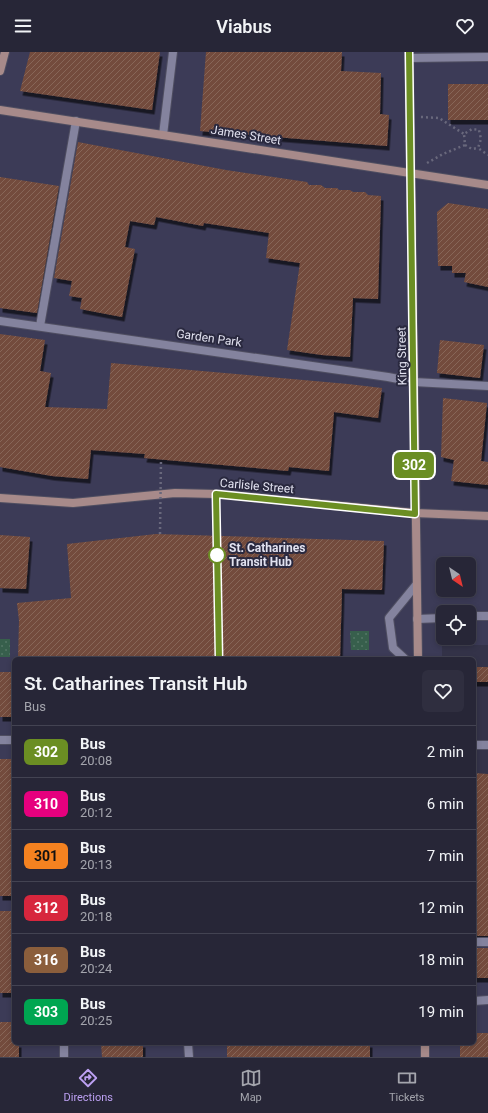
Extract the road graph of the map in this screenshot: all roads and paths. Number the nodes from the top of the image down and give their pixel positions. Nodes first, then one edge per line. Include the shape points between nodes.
1 (5, 52) edge
2 (173, 52) edge
3 (409, 55) edge
4 (488, 57) edge
5 (0, 71) edge
6 (0, 110) edge
7 (410, 116) junction
8 (76, 121) junction
9 (464, 134) junction
10 (163, 135) junction
11 (465, 146) junction
12 (478, 148) junction
13 (488, 155) edge
14 (410, 173) junction
15 (488, 185) edge
16 (0, 321) edge
17 (40, 326) junction
18 (414, 382) junction
19 (488, 386) edge
20 (160, 459) dead end
21 (0, 498) edge
22 (415, 514) junction
23 (488, 516) edge
24 (160, 534) dead end
25 (416, 585) junction
26 (476, 616) edge
27 (488, 616) edge
28 (436, 618) edge
29 (417, 619) junction
30 (403, 657) edge
31 (418, 657) edge
32 (0, 740) edge
33 (12, 740) edge
34 (476, 745) edge
35 (488, 745) edge
36 (476, 942) edge
37 (488, 942) edge
38 (488, 1000) edge
39 (476, 1001) edge
40 (64, 1045) edge
41 (188, 1045) edge
42 (425, 1045) edge
43 (64, 1057) edge
44 (189, 1057) edge
45 (425, 1057) edge

1 - 5 street
2 - 10 street
3 - 4 street
3 - 7 street, King Street
6 - 8 street, James Street
7 - 9 path via 439,118
7 - 14 street, King Street
8 - 10 street, James Street
8 - 17 street
9 - 11 path
9 - 12 path via 472,128 479,130 481,139
10 - 14 street, James Street
11 - 12 path
11 - 14 path via 443,154
12 - 13 path
14 - 15 street, James Street
14 - 18 street, King Street
16 - 17 street, Garden Park
17 - 18 street, Garden Park
18 - 19 street, Garden Park
18 - 22 street, King Street
20 - 24 path, bridge
21 - 22 street, Carlisle Street via 73,503 175,493 216,494
22 - 23 street, Carlisle Street
22 - 25 street, King Street
25 - 29 street, King Street
25 - 30 street via 389,618 392,648
26 - 27 street
28 - 29 street
29 - 31 street, King Street
32 - 33 street
34 - 35 street
36 - 37 street
38 - 39 street
40 - 43 street
41 - 44 street
42 - 45 street

